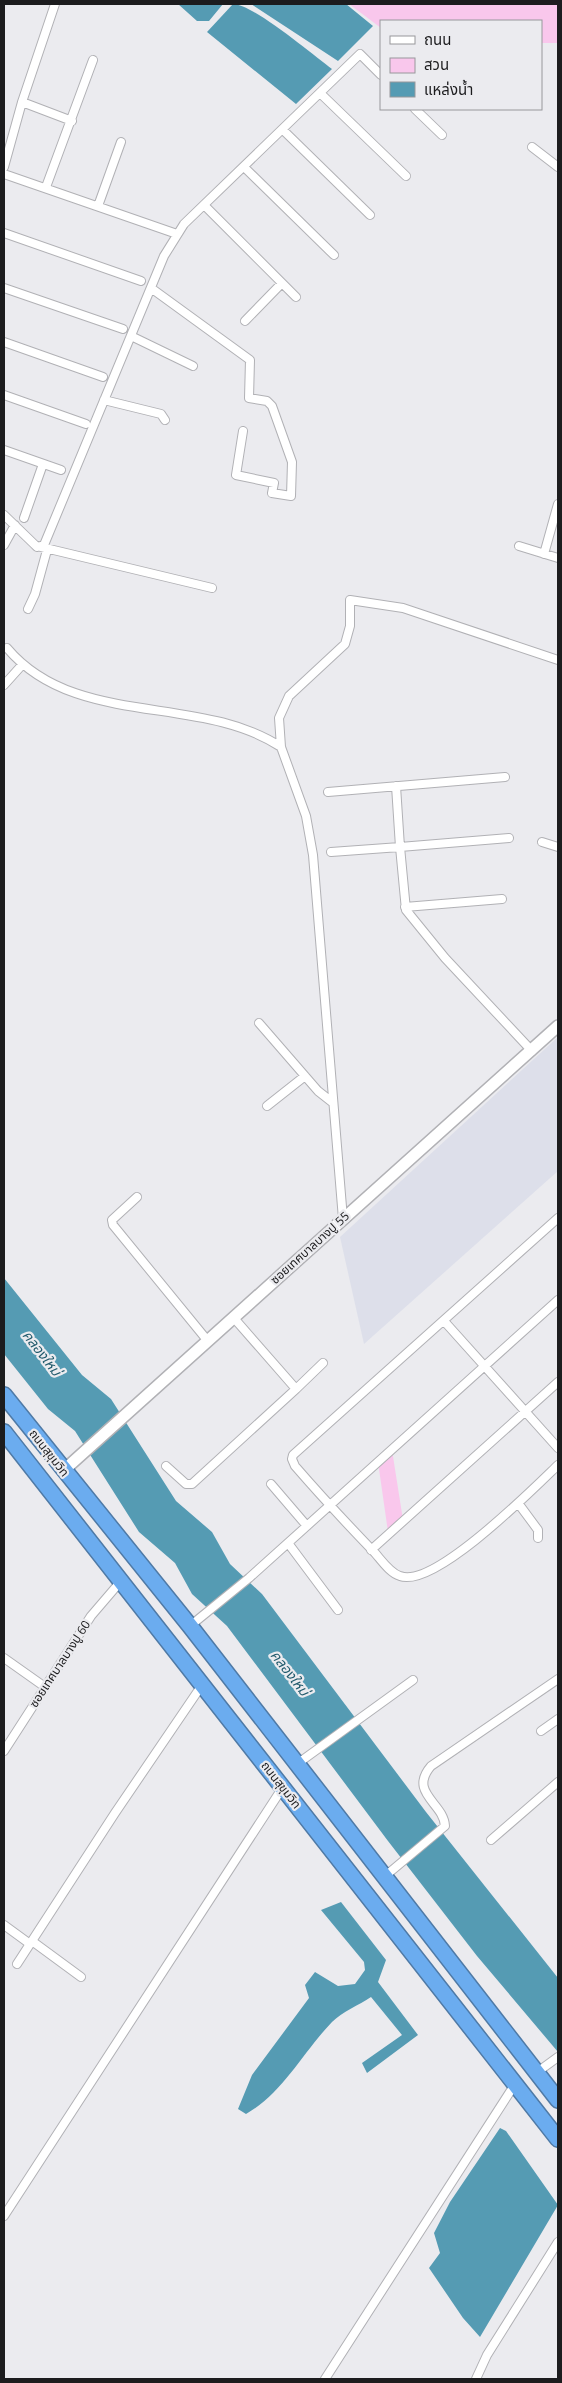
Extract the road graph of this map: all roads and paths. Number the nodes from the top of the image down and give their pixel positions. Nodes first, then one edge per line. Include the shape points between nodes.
1 (55, 4) edge
2 (93, 60) dead end
3 (380, 74) edge
4 (320, 93) junction
5 (22, 102) junction
6 (416, 110) edge
7 (72, 121) junction
8 (283, 130) junction
9 (442, 136) dead end
10 (121, 142) dead end
11 (532, 148) dead end
12 (4, 167) edge
13 (244, 167) junction
14 (558, 167) edge
15 (4, 174) edge
16 (406, 176) dead end
17 (46, 187) junction
18 (204, 205) junction
19 (98, 206) junction
20 (370, 215) dead end
21 (4, 233) edge
22 (177, 234) junction
23 (334, 255) dead end
24 (141, 280) dead end
25 (282, 283) junction
26 (4, 288) edge
27 (151, 288) junction
28 (296, 297) dead end
29 (245, 322) dead end
30 (123, 329) dead end
31 (131, 336) junction
32 (4, 342) edge
33 (193, 366) dead end
34 (103, 377) dead end
35 (4, 394) edge
36 (104, 400) junction
37 (165, 420) dead end
38 (86, 424) dead end
39 (243, 431) dead end
40 (4, 450) edge
41 (42, 464) junction
42 (61, 470) dead end
43 (558, 504) edge
44 (4, 515) edge
45 (24, 518) dead end
46 (13, 529) junction
47 (4, 545) edge
48 (519, 546) dead end
49 (44, 548) junction
50 (544, 554) junction
51 (558, 558) edge
52 (212, 588) dead end
53 (28, 609) dead end
54 (7, 648) dead end
55 (558, 660) edge
56 (22, 665) junction
57 (4, 685) edge
58 (281, 747) junction
59 (505, 776) dead end
60 (396, 786) junction
61 (328, 792) dead end
62 (509, 838) dead end
63 (542, 842) dead end
64 (400, 847) junction
65 (558, 848) edge
66 (331, 852) dead end
67 (502, 898) dead end
68 (405, 908) junction
69 (258, 1023) dead end
70 (558, 1026) edge
71 (532, 1051) junction
72 (305, 1076) junction
73 (332, 1102) junction
74 (267, 1106) dead end
75 (138, 1197) dead end
76 (558, 1218) edge
77 (343, 1219) junction
78 (558, 1300) edge
79 (233, 1317) junction
80 (444, 1321) junction
81 (207, 1340) junction
82 (323, 1363) dead end
83 (485, 1367) junction
84 (558, 1382) edge
85 (296, 1389) junction
86 (4, 1395) edge
87 (525, 1412) junction
88 (4, 1432) edge
89 (558, 1448) edge
90 (166, 1466) dead end
91 (558, 1466) edge
92 (62, 1471) junction
93 (271, 1484) dead end
94 (518, 1503) junction
95 (330, 1505) junction
96 (308, 1526) junction
97 (538, 1538) dead end
98 (288, 1543) junction
99 (371, 1550) junction
100 (121, 1581) junction
101 (338, 1610) dead end
102 (190, 1626) junction
103 (4, 1658) edge
104 (558, 1679) edge
105 (413, 1680) dead end
106 (202, 1685) junction
107 (45, 1687) junction
108 (558, 1720) edge
109 (541, 1731) dead end
110 (4, 1751) edge
111 (297, 1764) junction
112 (558, 1782) edge
113 (283, 1787) junction
114 (491, 1840) dead end
115 (384, 1877) junction
116 (4, 1925) edge
117 (31, 1943) junction
118 (17, 1964) dead end
119 (81, 1977) dead end
120 (555, 2059) edge
121 (536, 2073) junction
122 (515, 2084) junction
123 (558, 2100) edge
124 (558, 2139) edge
125 (4, 2216) edge
126 (558, 2242) edge
127 (325, 2379) edge
128 (476, 2379) edge

1 - 5 street
2 - 7 street
3 - 4 street via 360,54
4 - 8 street
4 - 16 street
5 - 7 street
5 - 12 street
6 - 9 street
7 - 17 street
8 - 13 street
8 - 20 street
10 - 19 street
11 - 14 street
13 - 18 street
13 - 23 street
15 - 17 street
17 - 19 street
18 - 22 street
18 - 25 street
19 - 22 street
21 - 24 street
22 - 27 street
25 - 28 street
25 - 29 street
26 - 30 street
27 - 31 street
27 - 39 street via 250,360 249,398 267,401 272,406 292,462 291,496 272,492 274,483 236,475
31 - 33 street
31 - 36 street
32 - 34 street
35 - 38 street
36 - 37 street via 161,414
36 - 49 street
40 - 41 street
41 - 42 street
41 - 45 street
43 - 50 street
44 - 46 street
46 - 47 street
46 - 49 street
48 - 50 street
49 - 52 street
49 - 53 street via 35,594
50 - 51 street
54 - 56 street
55 - 58 street via 403,608 350,600 350,626 345,644 310,675 281,709 278,730
56 - 57 street
56 - 58 street via 69,691 230,724 258,733
58 - 73 street via 310,834
59 - 60 street
60 - 61 street
60 - 64 street
62 - 64 street
63 - 65 street
64 - 66 street
64 - 68 street
67 - 68 street
68 - 71 street via 445,958
69 - 72 street
70 - 71 street, ซอยเทศบาลบางปู 55
71 - 77 street, ซอยเทศบาลบางปู 55
72 - 73 street
72 - 74 street
73 - 77 street
75 - 81 street via 112,1220 112,1225
76 - 80 street
77 - 79 street, ซอยเทศบาลบางปู 55
78 - 83 street
79 - 81 street, ซอยเทศบาลบางปู 55
79 - 85 street
80 - 83 street
80 - 95 street via 293,1455 292,1462
81 - 92 street, ซอยเทศบาลบางปู 55
82 - 85 street
83 - 87 street
83 - 95 street
84 - 87 street
85 - 90 street via 192,1484 186,1484
86 - 92 highway, ถนนสุขุมวิท
87 - 89 street
87 - 99 street
88 - 100 highway, ถนนสุขุมวิท
91 - 94 street
92 - 102 highway, ถนนสุขุมวิท
93 - 96 street
94 - 97 street via 538,1530
94 - 99 street via 469,1547 421,1574 399,1576
95 - 96 street
95 - 99 street
96 - 98 street
98 - 101 street
98 - 102 street
100 - 106 highway, ถนนสุขุมวิท
100 - 107 street, ซอยเทศบาลบางปู 60 via 91,1616
102 - 111 highway, ถนนสุขุมวิท
103 - 107 street
104 - 115 street via 426,1772 425,1790 444,1820 443,1829
105 - 111 street
106 - 113 highway, ถนนสุขุมวิท
106 - 117 street
107 - 110 street, ซอยเทศบาลบางปู 60
108 - 109 street
111 - 115 highway, ถนนสุขุมวิท
112 - 114 street
113 - 122 highway, ถนนสุขุมวิท
113 - 125 street
115 - 121 highway, ถนนสุขุมวิท
116 - 117 street
117 - 118 street
117 - 119 street
120 - 121 street
121 - 123 highway, ถนนสุขุมวิท
122 - 124 highway, ถนนสุขุมวิท
122 - 127 street
126 - 128 street via 487,2355

